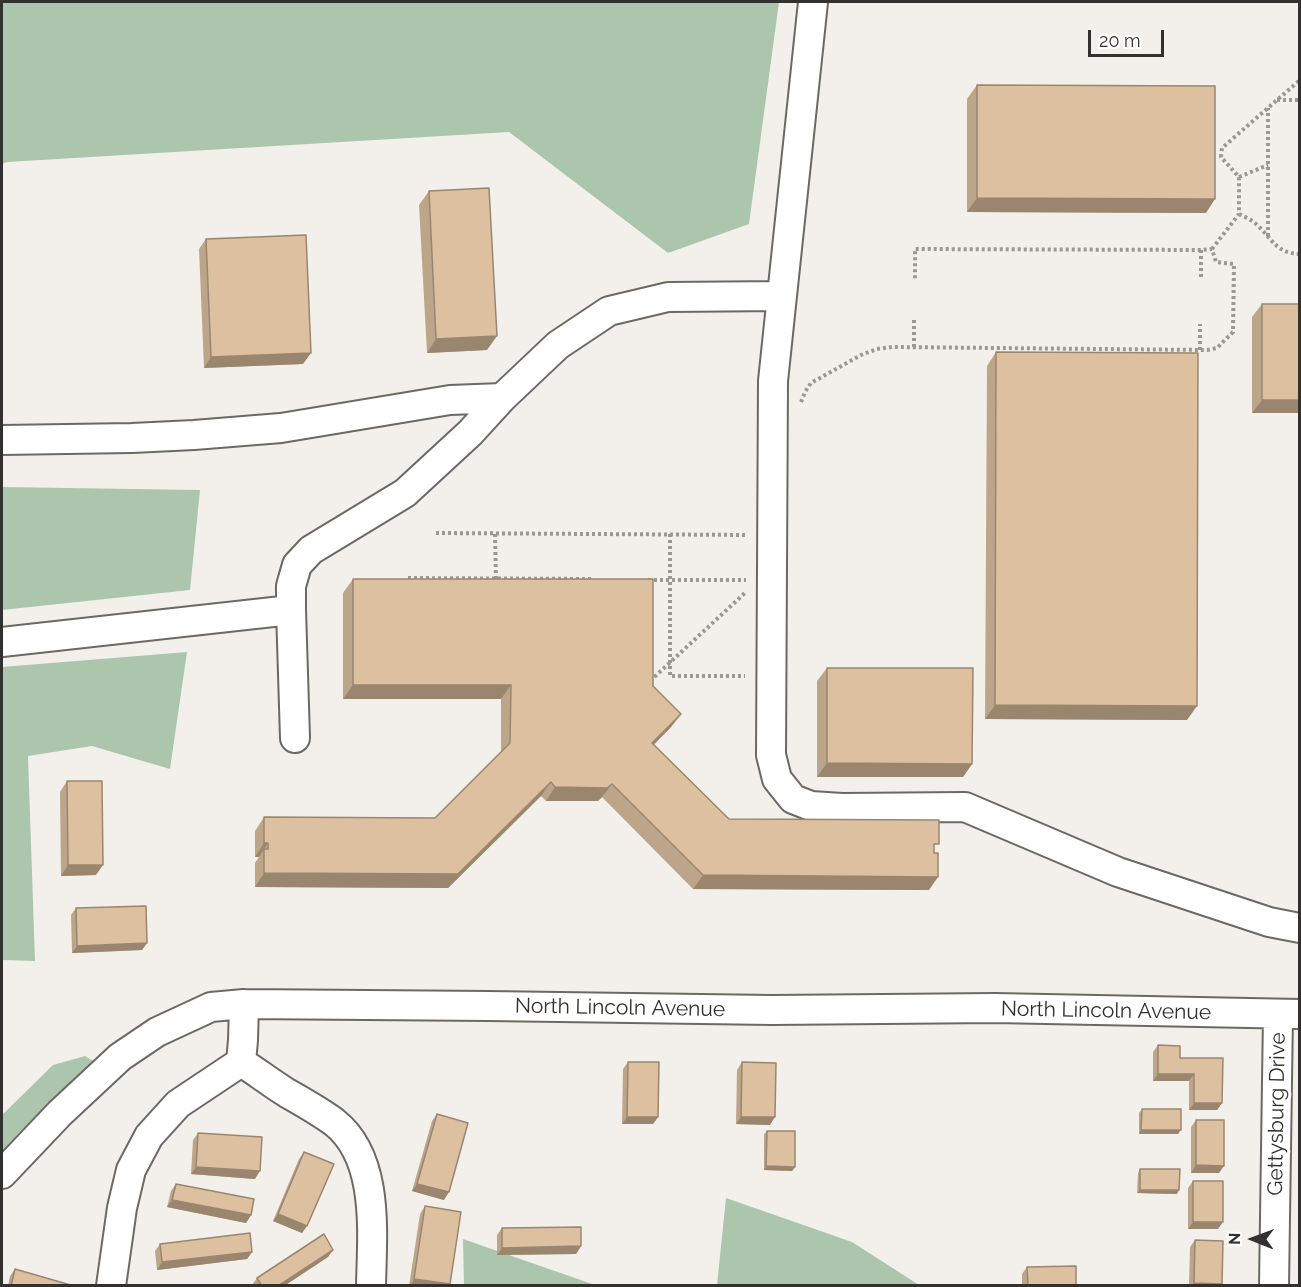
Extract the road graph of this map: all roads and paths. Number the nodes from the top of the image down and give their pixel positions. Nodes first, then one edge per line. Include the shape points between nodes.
1 (813, 2) edge
2 (1299, 80) edge
3 (1276, 100) junction
4 (1299, 100) edge
5 (1268, 107) junction
6 (1268, 165) junction
7 (1239, 177) junction
8 (1239, 214) junction
9 (1268, 236) junction
10 (1212, 249) junction
11 (1201, 250) junction
12 (1299, 254) edge
13 (1201, 277) dead end
14 (915, 279) dead end
15 (782, 296) junction
16 (914, 319) dead end
17 (1200, 324) dead end
18 (914, 347) junction
19 (1200, 350) junction
20 (805, 392) dead end
21 (502, 398) junction
22 (2, 440) edge
23 (436, 533) dead end
24 (495, 534) junction
25 (670, 534) junction
26 (755, 535) dead end
27 (496, 579) junction
28 (601, 580) edge
29 (647, 580) edge
30 (670, 580) junction
31 (755, 580) dead end
32 (496, 586) edge
33 (406, 589) edge
34 (747, 591) dead end
35 (291, 610) junction
36 (2, 642) edge
37 (669, 663) junction
38 (756, 676) dead end
39 (646, 685) edge
40 (295, 738) dead end
41 (1299, 928) edge
42 (244, 1004) junction
43 (1289, 1014) edge
44 (241, 1062) junction
45 (2, 1174) edge
46 (1287, 1205) edge
47 (111, 1286) edge
48 (371, 1286) edge
49 (1274, 1286) edge

1 - 15 street
2 - 3 path
3 - 4 path
3 - 5 path
5 - 6 path
5 - 7 path via 1221,148 1221,157
6 - 7 path
6 - 9 path
7 - 8 path
8 - 9 path
8 - 10 path
9 - 12 path via 1281,250
10 - 11 path
10 - 19 path via 1216,262 1233,264 1233,332 1217,348
11 - 13 path
11 - 14 path via 915,249
15 - 21 street via 668,297 609,311 558,345
15 - 41 street via 773,381 771,755 777,779 793,799 811,807 965,807 1118,872 1269,922
16 - 18 path
17 - 19 path
18 - 19 path
18 - 20 path via 877,349 861,355 811,383
21 - 22 street via 450,400 281,428 226,433
21 - 35 street via 405,493 311,550 297,565 291,586
23 - 24 path
24 - 25 path
24 - 27 path
25 - 26 path
25 - 30 path
27 - 28 path
27 - 32 path
27 - 33 path via 406,578
29 - 30 path
30 - 31 path
30 - 37 path
34 - 37 path
35 - 36 street
35 - 40 street
37 - 38 path via 670,676
37 - 39 path
42 - 43 street, North Lincoln Avenue via 772,1010 995,1008
42 - 44 street
42 - 45 street, North Lincoln Avenue via 211,1007 157,1032 120,1057
43 - 46 street, Gettysburg Drive
44 - 47 street via 178,1104 149,1136 131,1170
44 - 48 street via 336,1123 352,1142 363,1162 370,1193
46 - 49 street, Gettysburg Drive

